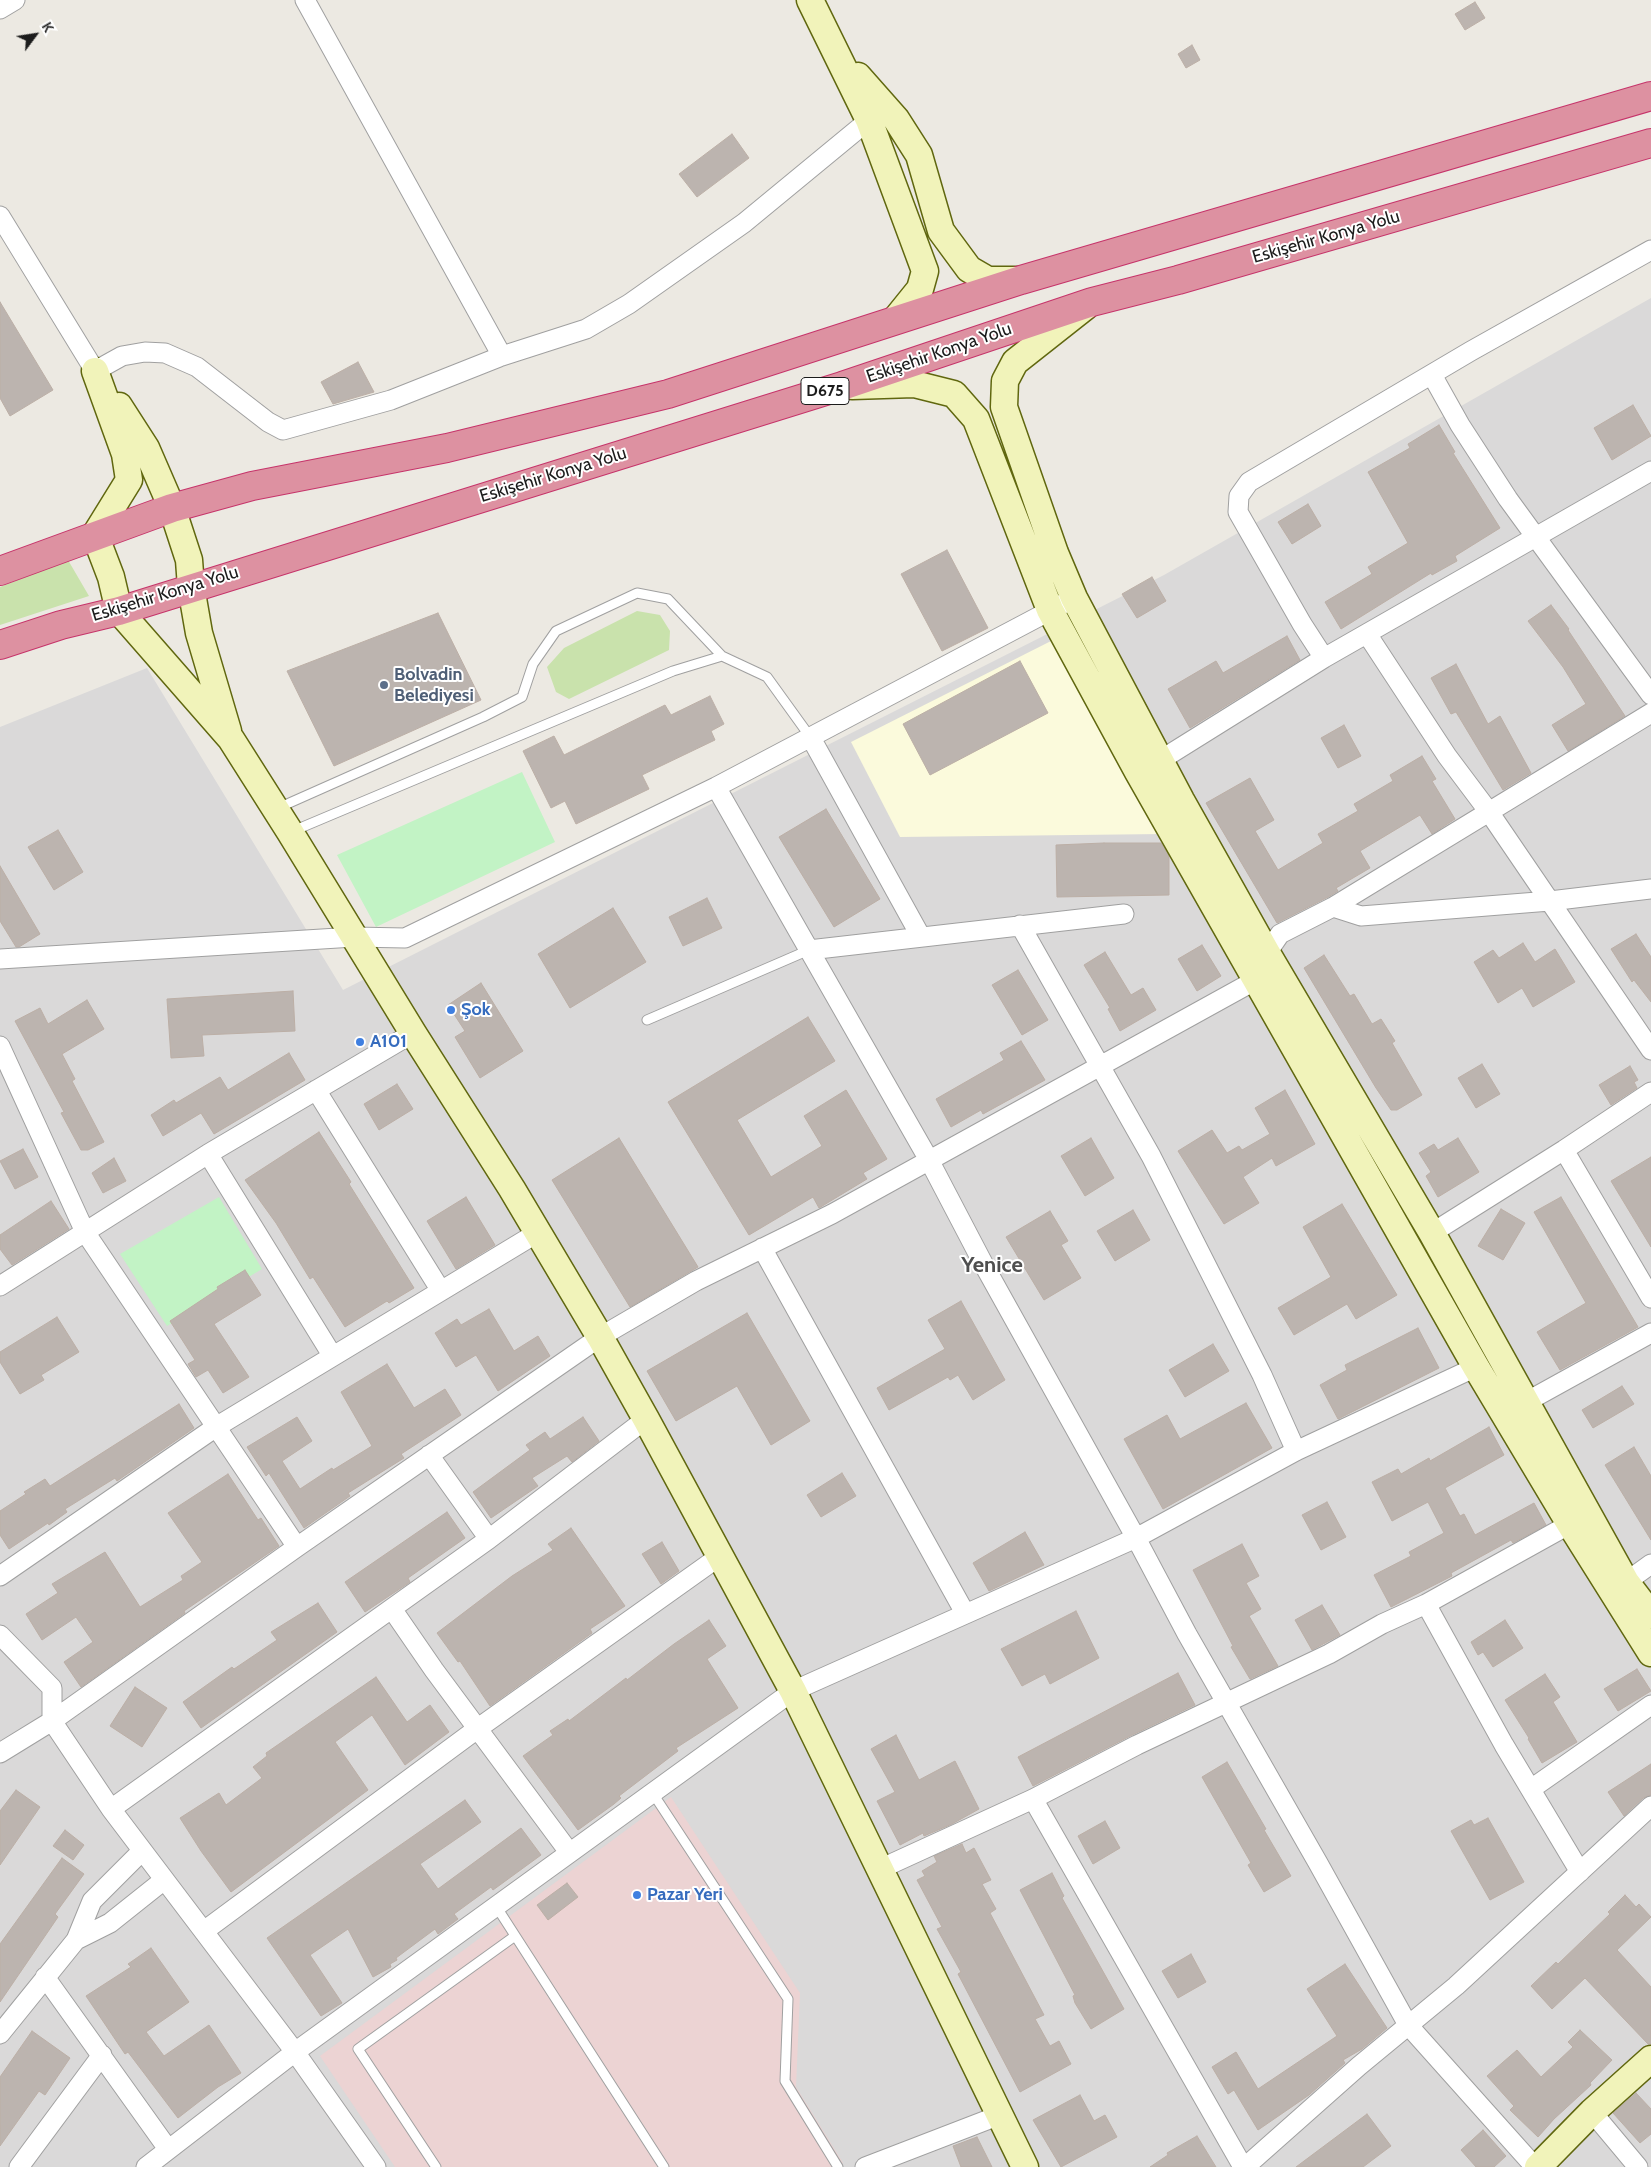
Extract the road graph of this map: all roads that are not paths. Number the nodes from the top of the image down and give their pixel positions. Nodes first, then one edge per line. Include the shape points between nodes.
1 (15, 0) edge
2 (306, 0) edge
3 (810, 0) edge
4 (0, 9) edge
5 (835, 51) junction
6 (1651, 96) edge
7 (869, 120) junction
8 (1651, 143) edge
9 (0, 216) edge
10 (1651, 250) edge
11 (1021, 280) junction
12 (1092, 302) junction
13 (895, 320) junction
14 (502, 356) junction
15 (95, 371) junction
16 (1432, 375) junction
17 (842, 386) junction
18 (1651, 471) edge
19 (172, 508) junction
20 (95, 535) junction
21 (1536, 538) junction
22 (0, 571) edge
23 (191, 587) junction
24 (1074, 598) junction
25 (1050, 610) junction
26 (119, 611) junction
27 (1367, 634) junction
28 (0, 644) edge
29 (722, 656) junction
30 (1324, 658) junction
31 (1651, 695) edge
32 (1651, 713) edge
33 (811, 738) junction
34 (231, 739) junction
35 (1149, 767) junction
36 (716, 787) junction
37 (275, 809) junction
38 (1489, 812) junction
39 (290, 832) junction
40 (1651, 889) edge
41 (1550, 901) junction
42 (1333, 907) junction
43 (1124, 914) dead end
44 (1020, 925) junction
45 (354, 937) junction
46 (921, 937) junction
47 (809, 950) junction
48 (1268, 953) junction
49 (0, 959) edge
50 (1256, 980) junction
51 (647, 1020) dead end
52 (413, 1033) junction
53 (0, 1046) edge
54 (1651, 1050) edge
55 (1100, 1067) junction
56 (316, 1090) junction
57 (1651, 1092) edge
58 (1564, 1150) junction
59 (208, 1154) junction
60 (929, 1160) junction
61 (85, 1232) junction
62 (537, 1233) junction
63 (1432, 1233) junction
64 (762, 1248) junction
65 (0, 1286) edge
66 (441, 1291) junction
67 (1651, 1298) edge
68 (1651, 1333) edge
69 (600, 1337) junction
70 (332, 1356) junction
71 (1476, 1367) junction
72 (1526, 1402) junction
73 (646, 1419) junction
74 (216, 1427) junction
75 (1296, 1451) junction
76 (429, 1455) junction
77 (1570, 1524) junction
78 (1136, 1538) junction
79 (489, 1539) junction
80 (297, 1547) junction
81 (720, 1556) junction
82 (1651, 1564) edge
83 (0, 1576) edge
84 (1626, 1582) junction
85 (1426, 1604) junction
86 (392, 1609) junction
87 (965, 1613) junction
88 (1651, 1615) edge
89 (0, 1635) edge
90 (1651, 1653) edge
91 (793, 1691) junction
92 (1226, 1704) junction
93 (1651, 1705) edge
94 (52, 1722) junction
95 (477, 1729) junction
96 (0, 1754) edge
97 (1530, 1789) junction
98 (652, 1792) junction
99 (1033, 1799) junction
100 (1651, 1806) edge
101 (110, 1809) junction
102 (142, 1851) junction
103 (569, 1852) junction
104 (880, 1870) junction
105 (1580, 1872) junction
106 (164, 1880) junction
107 (496, 1906) junction
108 (204, 1931) junction
109 (515, 1936) junction
110 (76, 1940) junction
111 (45, 1977) junction
112 (1408, 2025) junction
113 (0, 2034) edge
114 (295, 2052) junction
115 (102, 2055) junction
116 (1651, 2059) edge
117 (1592, 2112) junction
118 (1000, 2115) junction
119 (168, 2149) junction
120 (19, 2167) edge
121 (146, 2167) edge
122 (376, 2167) edge
123 (436, 2167) edge
124 (664, 2167) edge
125 (838, 2167) edge
126 (865, 2167) edge
127 (1025, 2167) edge
128 (1244, 2167) edge
129 (1536, 2167) edge
130 (1638, 2167) edge

1 - 4 street
2 - 14 street
3 - 5 street
5 - 7 street
5 - 11 street via 896,118 918,155 941,230 969,269 988,280
6 - 11 highway, D675
7 - 13 street via 924,271 920,289
7 - 14 street via 744,223 629,304 586,329
8 - 12 highway, Eskişehir Konya Yolu / D675
9 - 15 street
10 - 16 street
11 - 13 highway, D675
12 - 17 highway, Eskişehir Konya Yolu / D675
12 - 24 street via 1015,362 1005,382 1004,408
13 - 19 highway, D675 via 668,394 446,448 252,486
14 - 15 street via 391,400 283,430 197,367 165,353 122,356
15 - 19 street via 146,448
15 - 20 street via 125,454 129,480
16 - 21 street via 1460,426
16 - 30 street via 1249,482 1239,496 1238,512
17 - 23 highway, Eskişehir Konya Yolu / D675
17 - 25 street via 914,384 954,394 976,419
18 - 21 street
19 - 20 highway, D675
19 - 23 street via 189,560
20 - 22 highway, D675
20 - 26 street
21 - 27 street
21 - 31 street
23 - 26 highway, Eskişehir Konya Yolu / D675
23 - 34 street via 199,633
24 - 25 street
24 - 35 street
25 - 33 street
25 - 35 street
26 - 28 highway, Eskişehir Konya Yolu / D675
26 - 34 street
27 - 30 street
27 - 38 street via 1447,756
29 - 33 lane via 767,677
29 - 37 lane via 668,599 637,593 556,630 533,664 522,696 483,717
29 - 39 lane via 673,671
30 - 35 street
32 - 38 street
33 - 36 street
33 - 46 street
34 - 37 street
35 - 48 street
35 - 50 street
36 - 45 street via 405,938
36 - 47 street
37 - 39 street
38 - 41 street
38 - 42 street
39 - 45 street
40 - 41 street
41 - 42 street via 1361,916
41 - 54 street
42 - 48 street via 1280,934
43 - 44 street
44 - 46 street
44 - 55 street
45 - 49 street
45 - 52 street
46 - 47 street
47 - 51 lane
47 - 60 street
48 - 50 street
48 - 63 street
50 - 55 street
50 - 71 street
52 - 56 street
52 - 62 street
53 - 61 street
55 - 60 street
55 - 75 street via 1151,1156 1262,1375
56 - 59 street
56 - 66 street
57 - 58 street
58 - 63 street
58 - 67 street
59 - 61 street
59 - 70 street
60 - 64 street via 832,1214
60 - 78 street
61 - 65 street
61 - 74 street
62 - 66 street
62 - 69 street
63 - 72 street
64 - 69 street via 696,1281
64 - 87 street
66 - 70 street
68 - 72 street
69 - 73 street
69 - 76 street
70 - 74 street
71 - 75 street
71 - 77 street
72 - 84 street
73 - 79 street
73 - 81 street
74 - 80 street
74 - 83 street
75 - 78 street
76 - 79 street
76 - 80 street
77 - 85 street
77 - 90 street
78 - 87 street
78 - 92 street
79 - 86 street
80 - 94 street
81 - 91 street
81 - 95 street
82 - 84 street
84 - 88 street
85 - 92 street
85 - 97 street
86 - 95 street
86 - 101 street
87 - 91 street
89 - 94 street via 52,1688
91 - 98 street
91 - 104 street
92 - 99 street
92 - 112 street
93 - 97 street
94 - 96 street
94 - 101 street
95 - 103 street
95 - 108 street
97 - 105 street
98 - 103 street
98 - 125 lane via 788,1999 785,2081
99 - 104 street
99 - 128 street
100 - 105 street
101 - 102 street
102 - 106 street
102 - 110 street via 92,1902
103 - 107 street
104 - 118 street
105 - 112 street via 1456,1986
106 - 108 street
106 - 110 street via 110,1923
107 - 109 lane
107 - 114 street
108 - 114 street
109 - 123 lane via 358,2049
109 - 124 lane
110 - 111 street
111 - 113 street
111 - 115 street
112 - 128 street
112 - 129 street
114 - 119 street
114 - 122 street
115 - 119 street
115 - 120 street
116 - 117 street
117 - 129 street
117 - 130 street
118 - 126 street
118 - 127 street
119 - 121 street

